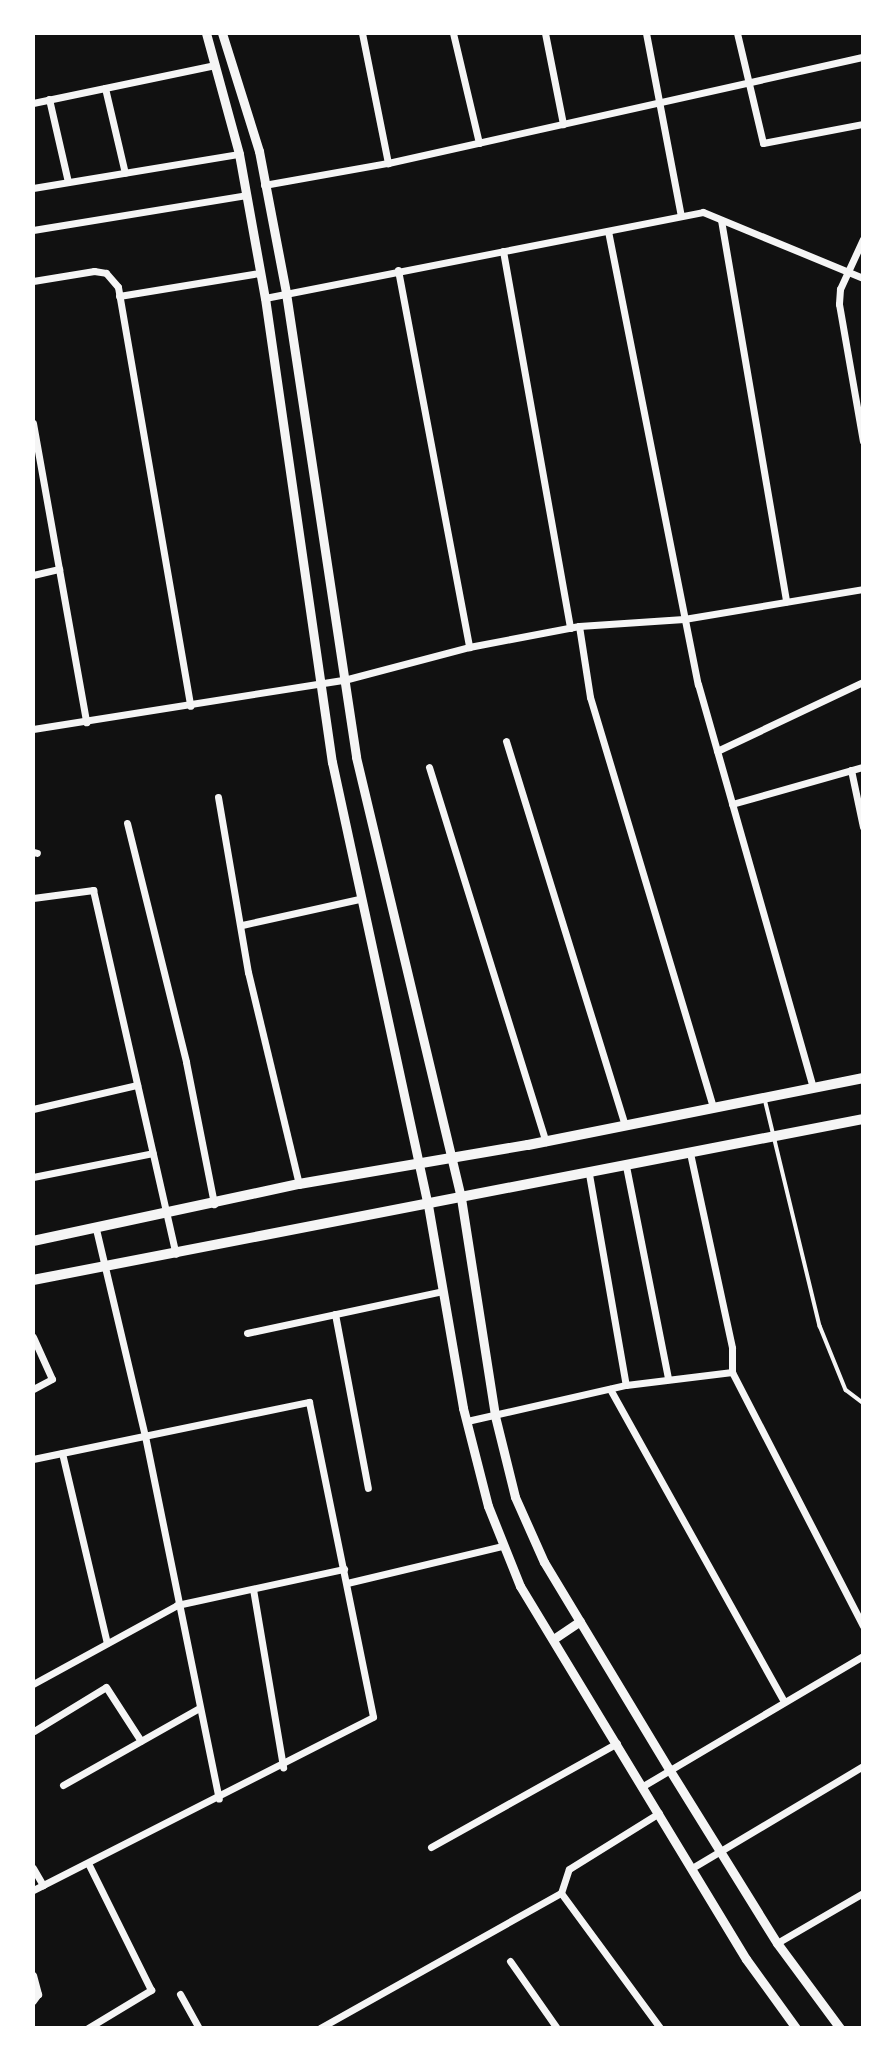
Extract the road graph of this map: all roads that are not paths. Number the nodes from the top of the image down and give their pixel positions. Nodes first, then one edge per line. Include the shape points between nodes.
1 (206, 33) edge
2 (222, 33) edge
3 (362, 33) edge
4 (453, 33) edge
5 (545, 33) edge
6 (646, 33) edge
7 (737, 33) edge
8 (863, 57) edge
9 (215, 65) junction
10 (747, 83) junction
11 (105, 88) junction
12 (49, 99) junction
13 (660, 102) junction
14 (33, 103) edge
15 (564, 124) junction
16 (863, 124) edge
17 (479, 143) junction
18 (239, 154) junction
19 (388, 163) junction
20 (125, 173) junction
21 (68, 182) junction
22 (264, 185) junction
23 (33, 188) edge
24 (246, 195) junction
25 (681, 216) junction
26 (721, 220) junction
27 (33, 230) edge
28 (608, 231) junction
29 (863, 239) edge
30 (503, 251) junction
31 (398, 270) junction
32 (847, 271) junction
33 (259, 273) junction
34 (863, 278) edge
35 (33, 281) edge
36 (286, 293) junction
37 (119, 296) junction
38 (265, 298) junction
39 (33, 422) edge
40 (863, 441) edge
41 (36, 454) edge
42 (59, 569) junction
43 (33, 575) edge
44 (863, 589) edge
45 (786, 601) junction
46 (684, 619) junction
47 (579, 626) junction
48 (570, 628) junction
49 (469, 647) junction
50 (344, 680) junction
51 (863, 682) edge
52 (323, 684) junction
53 (190, 706) junction
54 (86, 722) junction
55 (33, 729) edge
56 (506, 741) dead end
57 (717, 751) junction
58 (429, 767) dead end
59 (863, 767) edge
60 (851, 770) junction
61 (218, 797) dead end
62 (732, 804) junction
63 (127, 823) dead end
64 (863, 827) edge
65 (33, 898) edge
66 (359, 899) junction
67 (242, 925) junction
68 (863, 1078) edge
69 (137, 1085) junction
70 (813, 1088) junction
71 (764, 1097) junction
72 (713, 1108) junction
73 (33, 1109) edge
74 (863, 1119) edge
75 (625, 1126) junction
76 (772, 1135) junction
77 (546, 1142) junction
78 (153, 1153) junction
79 (690, 1153) junction
80 (452, 1157) junction
81 (419, 1163) junction
82 (626, 1166) junction
83 (589, 1174) junction
84 (33, 1177) edge
85 (299, 1184) junction
86 (460, 1198) junction
87 (214, 1204) junction
88 (428, 1205) junction
89 (167, 1214) junction
90 (96, 1229) junction
91 (33, 1241) edge
92 (177, 1255) junction
93 (105, 1269) junction
94 (33, 1280) edge
95 (443, 1291) junction
96 (335, 1314) junction
97 (247, 1332) dead end
98 (33, 1337) edge
99 (732, 1373) junction
100 (668, 1379) junction
101 (626, 1385) junction
102 (33, 1389) edge
103 (610, 1389) junction
104 (863, 1403) edge
105 (495, 1416) junction
106 (467, 1421) junction
107 (145, 1436) junction
108 (62, 1453) junction
109 (33, 1459) edge
110 (368, 1488) dead end
111 (502, 1546) junction
112 (344, 1569) junction
113 (347, 1583) junction
114 (253, 1589) junction
115 (177, 1605) junction
116 (580, 1621) junction
117 (863, 1626) edge
118 (555, 1638) junction
119 (107, 1643) junction
120 (863, 1656) edge
121 (33, 1684) edge
122 (784, 1702) junction
123 (199, 1707) junction
124 (34, 1731) edge
125 (141, 1741) junction
126 (617, 1742) junction
127 (863, 1766) edge
128 (283, 1767) junction
129 (669, 1769) junction
130 (64, 1785) dead end
131 (643, 1786) junction
132 (219, 1799) junction
133 (659, 1813) junction
134 (431, 1847) dead end
135 (720, 1849) junction
136 (88, 1863) junction
137 (33, 1868) edge
138 (692, 1868) junction
139 (43, 1885) junction
140 (33, 1890) edge
141 (561, 1893) junction
142 (863, 1893) edge
143 (777, 1943) junction
144 (510, 1961) dead end
145 (33, 1975) edge
146 (180, 1994) dead end
147 (33, 2001) edge
148 (88, 2028) edge
149 (199, 2028) edge
150 (320, 2028) edge
151 (557, 2028) edge
152 (660, 2028) edge
153 (796, 2028) edge
154 (840, 2028) edge

1 - 9 street
2 - 22 street via 259,151
3 - 19 street
4 - 17 street
5 - 15 street
6 - 13 street
7 - 10 street
8 - 10 street
9 - 11 street
9 - 18 street
10 - 13 street
10 - 16 street via 763,143
11 - 12 street
11 - 20 street
12 - 14 street
12 - 21 street
13 - 15 street
13 - 25 street
15 - 17 street
17 - 19 street
18 - 20 street
18 - 24 street
19 - 22 street
20 - 21 street
21 - 23 street
22 - 36 street
24 - 27 street
24 - 33 street
25 - 26 street via 703,212
25 - 28 street
26 - 32 street
26 - 45 street
28 - 30 street
28 - 46 street
29 - 32 street
30 - 31 street
30 - 48 street
31 - 36 street
31 - 49 street
32 - 34 street
32 - 40 street via 839,304
33 - 37 street
33 - 38 street
35 - 37 street via 94,271 114,279
36 - 38 street
36 - 50 street
37 - 53 street
38 - 52 street
39 - 41 street
41 - 42 street
42 - 43 street
42 - 54 street
44 - 45 street
45 - 46 street
46 - 47 street
46 - 57 street
47 - 48 street
47 - 72 street via 590,697
48 - 49 street
49 - 50 street
50 - 52 street
50 - 80 street via 359,771
51 - 57 street
52 - 53 street
52 - 66 street via 332,762
53 - 54 street
54 - 55 street
56 - 75 street
57 - 62 street
58 - 77 street
59 - 60 street
60 - 62 street
60 - 64 street
61 - 67 street
62 - 70 street
63 - 87 street via 186,1062
65 - 69 street via 93,890
66 - 67 street
66 - 81 street
67 - 85 street via 248,972
68 - 70 main road
69 - 73 street
69 - 78 street
70 - 71 main road
71 - 72 main road
71 - 76 lane
72 - 75 main road
74 - 76 main road
75 - 77 main road
76 - 79 main road
76 - 104 lane via 820,1326 846,1390
77 - 80 main road
78 - 84 street
78 - 89 street
79 - 82 main road
79 - 99 street via 732,1348
80 - 81 main road
80 - 86 street
81 - 85 main road
81 - 88 street
82 - 83 main road
82 - 100 street
83 - 86 main road
83 - 101 street
85 - 87 main road
86 - 88 main road
86 - 105 street
87 - 89 main road
88 - 92 main road
88 - 95 street
89 - 90 main road
89 - 92 street
90 - 91 main road
90 - 93 street
92 - 93 main road
93 - 94 main road
93 - 107 street
95 - 96 street
95 - 106 street
96 - 97 street
96 - 110 street
98 - 102 street via 52,1379
99 - 100 street
99 - 117 street
100 - 101 street
101 - 103 street
103 - 105 street
103 - 122 street
105 - 106 street
105 - 116 street via 526,1525
106 - 111 street
107 - 108 street
107 - 112 street via 309,1402
107 - 115 street
108 - 109 street
108 - 119 street
111 - 113 street
111 - 118 street via 520,1586
112 - 113 street
112 - 114 street
113 - 128 street via 373,1717
114 - 115 street
114 - 128 street
115 - 119 street
115 - 123 street
116 - 118 street
116 - 129 street
118 - 126 street
119 - 121 street
120 - 122 street
122 - 129 street
123 - 125 street
123 - 132 street
124 - 125 street via 106,1687
125 - 130 street
126 - 131 street
126 - 134 street
127 - 135 street
128 - 132 street
129 - 131 street
129 - 135 street
131 - 133 street
132 - 136 street
133 - 138 street
133 - 141 street via 569,1870
135 - 138 street
135 - 143 street
136 - 139 street
136 - 148 street via 151,1990
137 - 139 street
138 - 153 street via 746,1959
139 - 140 street
141 - 150 street
141 - 152 street
142 - 143 street
143 - 154 street
144 - 151 street
145 - 147 street via 38,1994
146 - 149 street

